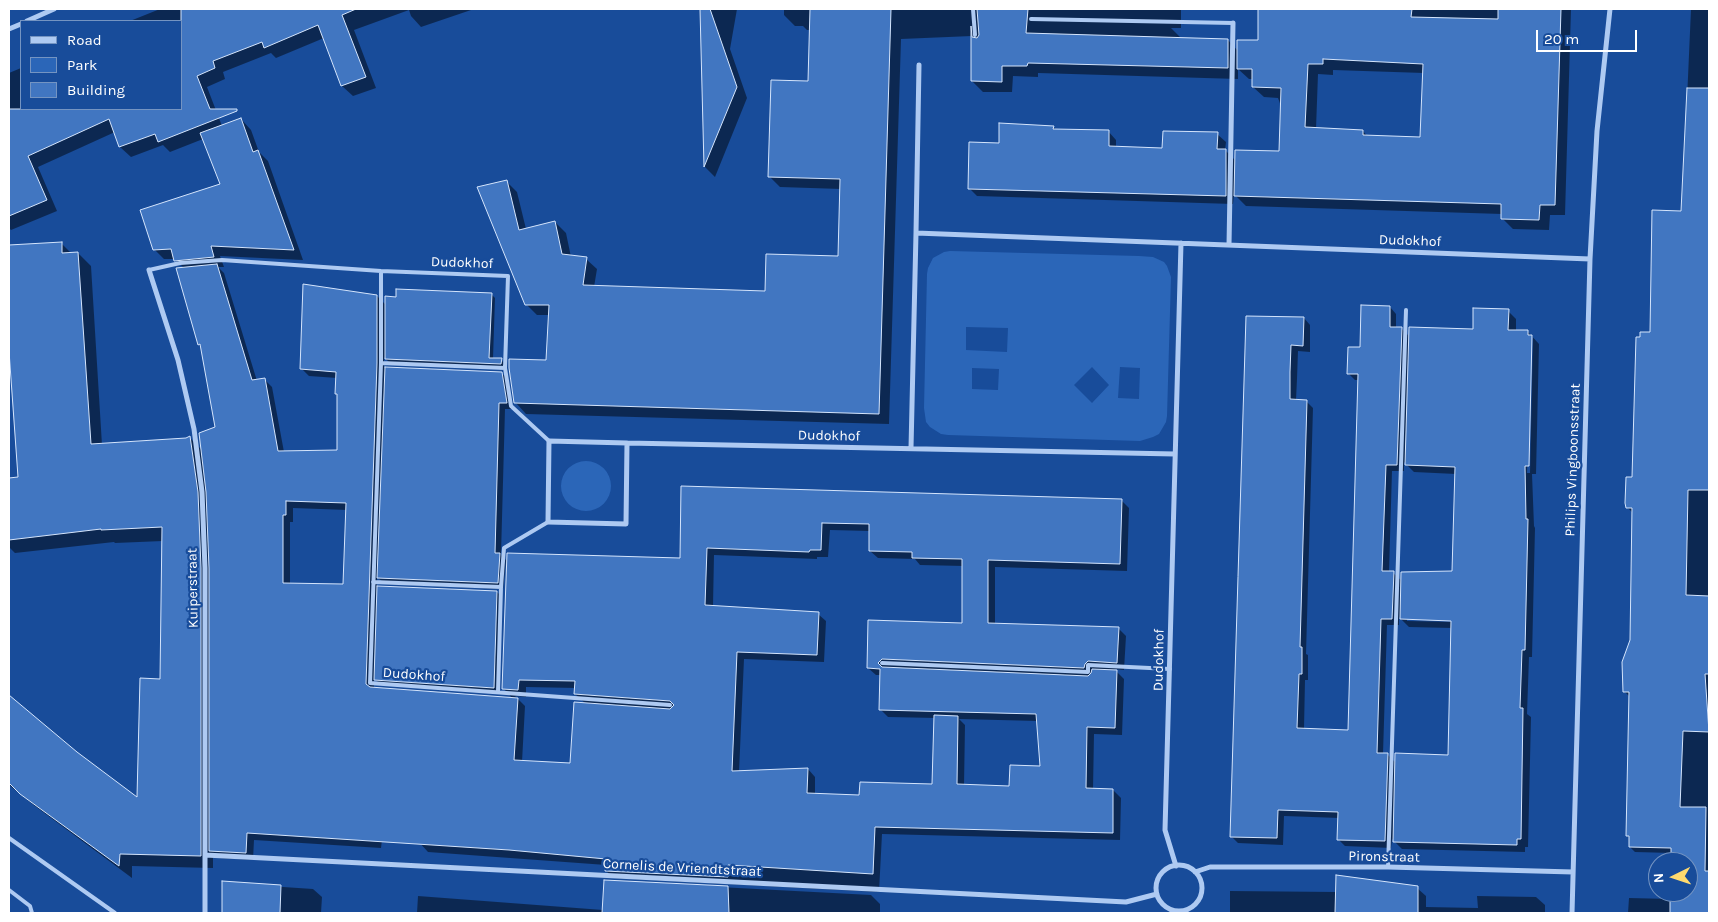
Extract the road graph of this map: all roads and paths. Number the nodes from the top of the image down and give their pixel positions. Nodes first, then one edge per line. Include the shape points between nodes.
1 (54, 9) edge
2 (973, 9) edge
3 (1610, 9) edge
4 (1031, 19) dead end
5 (28, 20) edge
6 (1233, 22) joint
7 (975, 35) dead end
8 (919, 65) dead end
9 (916, 233) junction
10 (1182, 243) junction
11 (1229, 245) junction
12 (1590, 259) junction
13 (149, 270) joint
14 (382, 271) junction
15 (1406, 310) dead end
16 (381, 363) junction
17 (505, 368) junction
18 (549, 441) junction
19 (627, 442) junction
20 (911, 448) junction
21 (1175, 454) junction
22 (548, 522) junction
23 (373, 582) junction
24 (501, 587) junction
25 (882, 663) dead end
26 (1170, 669) junction
27 (498, 692) junction
28 (670, 705) dead end
29 (9, 838) edge
30 (205, 855) junction
31 (1176, 866) junction
32 (1388, 867) junction
33 (1195, 872) junction
34 (1573, 872) junction
35 (9, 890) edge
36 (1157, 894) junction
37 (1190, 911) edge
38 (32, 913) edge
39 (115, 913) edge
40 (205, 913) edge
41 (1572, 913) edge

1 - 5 street
2 - 7 lane
3 - 12 street, Philips Vingboonsstraat via 1597,131
4 - 6 lane
6 - 11 street
8 - 9 street
9 - 10 street, Dudokhof
9 - 20 street
10 - 11 street, Dudokhof
10 - 21 street, Dudokhof
11 - 12 street, Dudokhof
12 - 34 street, Philips Vingboonsstraat
13 - 14 lane via 180,263 222,260
13 - 30 street, Kuiperstraat via 178,360 194,429 202,492
14 - 16 lane, Dudokhof
14 - 17 lane, Dudokhof via 508,276
15 - 32 lane
16 - 17 lane
16 - 23 lane, Dudokhof
17 - 18 lane via 511,406
18 - 19 street, Dudokhof
18 - 22 street
19 - 20 street, Dudokhof
19 - 22 street via 626,524
20 - 21 street, Dudokhof
21 - 26 street, Dudokhof
22 - 24 lane via 504,548
23 - 24 lane
23 - 27 lane, Dudokhof via 370,683
24 - 27 lane
25 - 26 lane via 1088,672 1088,665
26 - 31 street, Dudokhof via 1166,830
27 - 28 lane, Dudokhof
29 - 39 lane
30 - 36 street, Cornelis de Vriendtstraat via 1126,902
30 - 40 street, Kuiperstraat
31 - 33 street via 1186,866
31 - 36 street via 1160,876
32 - 33 street, Pironstraat via 1210,867
32 - 34 street, Pironstraat
33 - 37 street via 1201,881 1202,893
34 - 41 street, Philips Vingboonsstraat
35 - 38 lane via 30,906
36 - 37 street via 1170,909

